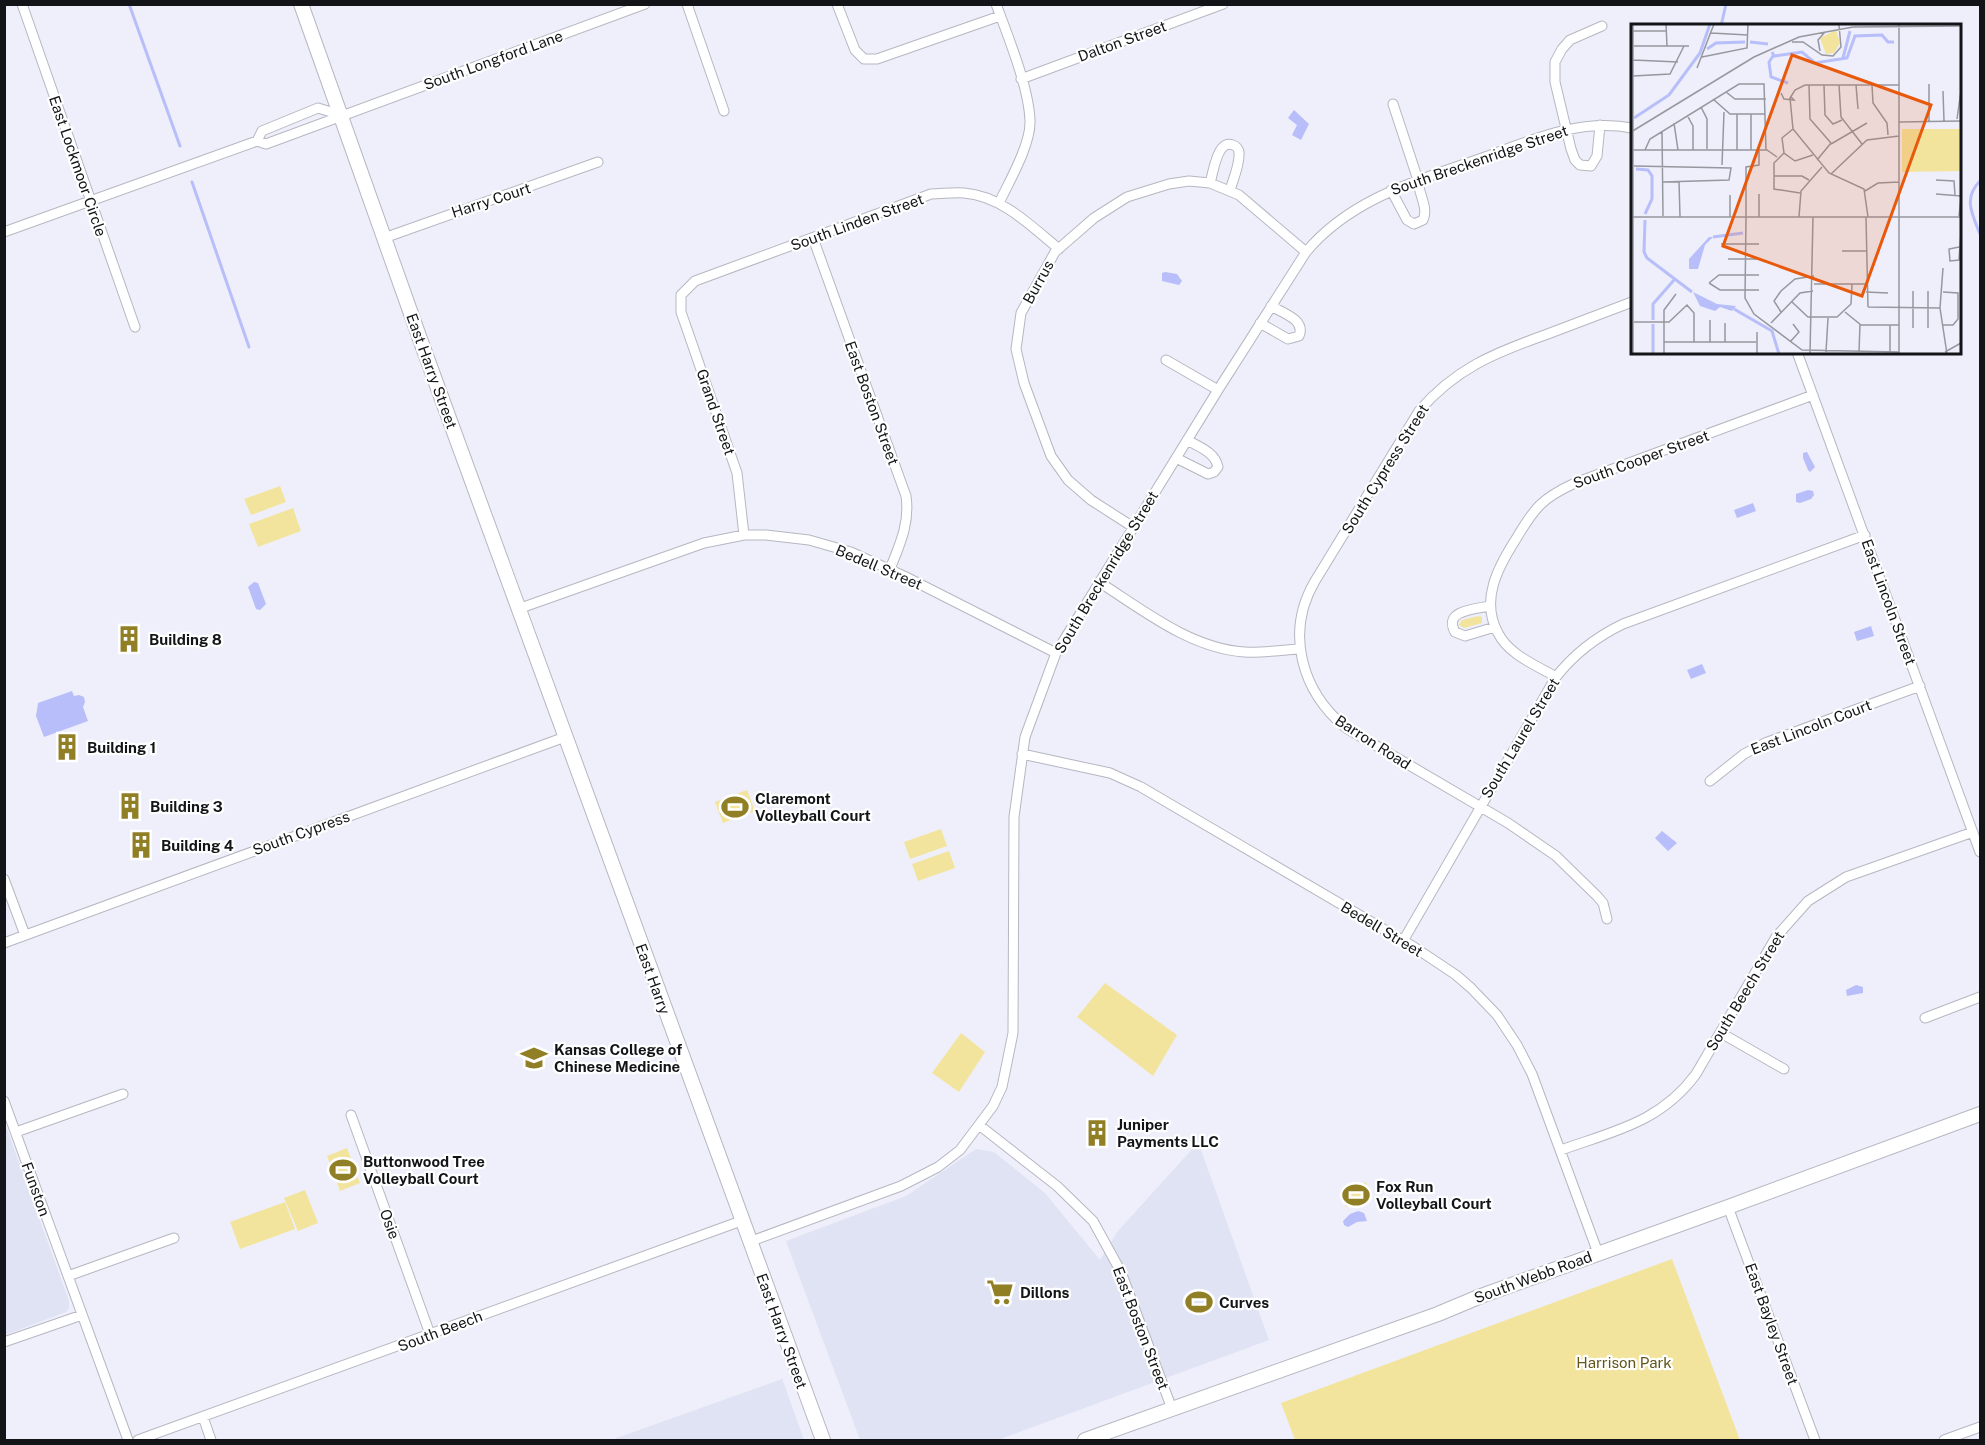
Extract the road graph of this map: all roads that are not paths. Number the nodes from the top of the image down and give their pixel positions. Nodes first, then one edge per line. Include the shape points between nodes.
1 (22, 4) edge
2 (301, 4) edge
3 (645, 4) edge
4 (687, 4) edge
5 (837, 4) edge
6 (996, 4) edge
7 (1223, 4) edge
8 (1000, 16) junction
9 (1602, 26) dead end
10 (1021, 79) junction
11 (1393, 104) dead end
12 (724, 111) dead end
13 (341, 115) junction
14 (1600, 125) junction
15 (1631, 128) edge
16 (1566, 129) junction
17 (257, 141) junction
18 (598, 162) dead end
19 (1418, 180) junction
20 (1209, 183) junction
21 (1230, 190) junction
22 (1391, 190) junction
23 (91, 201) junction
24 (999, 203) junction
25 (4, 232) edge
26 (384, 238) junction
27 (813, 238) junction
28 (1059, 249) junction
29 (1306, 252) junction
30 (684, 292) joint
31 (1631, 302) edge
32 (1271, 306) junction
33 (1260, 323) junction
34 (135, 327) dead end
35 (1798, 354) edge
36 (1166, 360) dead end
37 (1218, 390) junction
38 (1813, 395) junction
39 (1187, 440) junction
40 (1176, 458) junction
41 (1133, 527) junction
42 (744, 535) junction
43 (1864, 535) junction
44 (890, 569) junction
45 (1099, 582) junction
46 (1490, 606) junction
47 (518, 609) junction
48 (1495, 627) junction
49 (1299, 648) junction
50 (1056, 653) junction
51 (1556, 677) junction
52 (1920, 686) junction
53 (565, 737) junction
54 (1022, 754) junction
55 (1710, 781) dead end
56 (1479, 807) junction
57 (1973, 832) junction
58 (1980, 852) edge
59 (4, 879) edge
60 (1607, 919) dead end
61 (25, 935) junction
62 (1403, 941) junction
63 (4, 943) edge
64 (1980, 997) edge
65 (1925, 1018) dead end
66 (1720, 1033) junction
67 (1784, 1069) dead end
68 (123, 1094) dead end
69 (4, 1101) edge
70 (1980, 1113) edge
71 (351, 1114) dead end
72 (979, 1125) junction
73 (16, 1132) junction
74 (1561, 1150) junction
75 (1728, 1207) junction
76 (741, 1221) junction
77 (174, 1238) dead end
78 (749, 1242) junction
79 (1598, 1253) junction
80 (68, 1276) junction
81 (82, 1315) junction
82 (430, 1334) junction
83 (4, 1342) edge
84 (1172, 1408) junction
85 (203, 1417) junction
86 (1980, 1427) edge
87 (128, 1440) edge
88 (138, 1440) edge
89 (211, 1440) edge
90 (823, 1440) edge
91 (1085, 1440) edge
92 (1815, 1440) edge
93 (1944, 1440) edge

1 - 23 street, East Lockmoor Circle
2 - 13 main road, East Harry Street
3 - 13 street, South Longford Lane
4 - 12 street
5 - 8 street via 855,50 864,59 877,59
6 - 8 street
7 - 10 street, Dalton Street
8 - 10 street
9 - 16 street via 1570,40 1556,62 1554,75
10 - 24 street via 1031,122 1020,161
11 - 19 street
13 - 17 street, South Longford Lane via 266,144
13 - 17 street, South Longford Lane via 318,108 262,131
13 - 26 main road, East Harry Street
14 - 15 street, South Breckenridge Street
14 - 16 street, South Breckenridge Street
14 - 16 street via 1596,160 1587,167 1575,160
16 - 19 street, South Breckenridge Street
17 - 23 street, South Longford Lane
18 - 26 street, Harry Court
19 - 22 street, South Breckenridge Street
19 - 22 street via 1426,215 1417,224 1407,220
20 - 21 street, Burrus
20 - 21 street via 1222,148 1234,145 1239,156
20 - 28 street, Burrus via 1179,182 1127,197 1094,218
21 - 29 street, Burrus
22 - 29 street, South Breckenridge Street via 1350,213
23 - 25 street, South Longford Lane
23 - 34 street, East Lockmoor Circle
24 - 27 street, South Linden Street via 965,193 931,194
24 - 28 street, South Linden Street
26 - 47 main road, East Harry Street
27 - 30 street, South Linden Street via 696,280
27 - 44 street, East Boston Street via 906,496 905,532
28 - 41 street, Burrus via 1021,313 1016,349 1024,383 1051,456 1068,480
29 - 32 street, South Breckenridge Street
30 - 42 street, Grand Street via 681,312 736,473
31 - 49 street, South Cypress Street via 1486,357 1429,400 1310,590 1300,619
32 - 33 street, South Breckenridge Street
32 - 33 street via 1299,323 1299,336 1288,339
33 - 37 street, South Breckenridge Street
35 - 38 street, East Lincoln Street
36 - 37 street
37 - 39 street, South Breckenridge Street
38 - 43 street, East Lincoln Street
38 - 46 street, South Cooper Street via 1556,492 1532,514 1509,550 1494,579
39 - 40 street, South Breckenridge Street
39 - 40 street via 1209,452 1218,467 1208,474
40 - 41 street, South Breckenridge Street
41 - 45 street, South Breckenridge Street
42 - 44 street, Bedell Street via 819,543
42 - 47 street, Bedell Street via 704,543
43 - 51 street, South Laurel Street via 1623,624 1587,646
43 - 52 street, East Lincoln Street
44 - 50 street, Bedell Street
45 - 49 street via 1202,643 1242,652
45 - 50 street, South Breckenridge Street
46 - 48 street, South Cooper Street
46 - 48 street via 1458,613 1452,625 1462,635
47 - 53 main road, East Harry Street
48 - 51 street, South Cooper Street via 1513,651
49 - 56 street, Barron Road via 1312,688 1346,728
50 - 54 street, South Breckenridge Street
51 - 56 street, South Laurel Street
52 - 55 street, East Lincoln Court via 1765,743
52 - 57 street, East Lincoln Street
53 - 61 street, South Cypress
53 - 76 main road, East Harry
54 - 62 street, Bedell Street via 1110,773 1141,787
54 - 72 street, South Breckenridge Street via 1014,817 1013,1033 1002,1087
56 - 60 street, Barron Road via 1556,856 1603,903
56 - 62 street, South Laurel Street
57 - 58 street, East Lincoln Street
57 - 66 street, South Beech Street via 1846,877 1808,902 1776,936
59 - 61 street
61 - 63 street, South Cypress
62 - 74 street, Bedell Street via 1456,975 1497,1015 1525,1060
64 - 65 street
66 - 67 street
66 - 74 street, South Beech Street via 1688,1084 1660,1110 1639,1122
68 - 73 street
69 - 73 street, Funston
70 - 75 main road, South Webb Road
71 - 82 street, Osie
72 - 78 street, South Breckenridge Street via 960,1150 938,1167 901,1186
72 - 84 street, East Boston Street via 1057,1186 1093,1221 1121,1272
73 - 80 street, Funston
74 - 79 street, Bedell Street
75 - 79 main road, South Webb Road
75 - 92 street, East Bayley Street
76 - 78 main road, East Harry Street
76 - 82 street, South Beech
77 - 80 street
78 - 90 main road, East Harry Street
79 - 84 main road, South Webb Road
80 - 81 street, Funston
81 - 83 street
81 - 87 street
82 - 85 street, South Beech
84 - 91 main road, South Webb Road
85 - 88 street, South Beech
85 - 89 street
86 - 93 street

